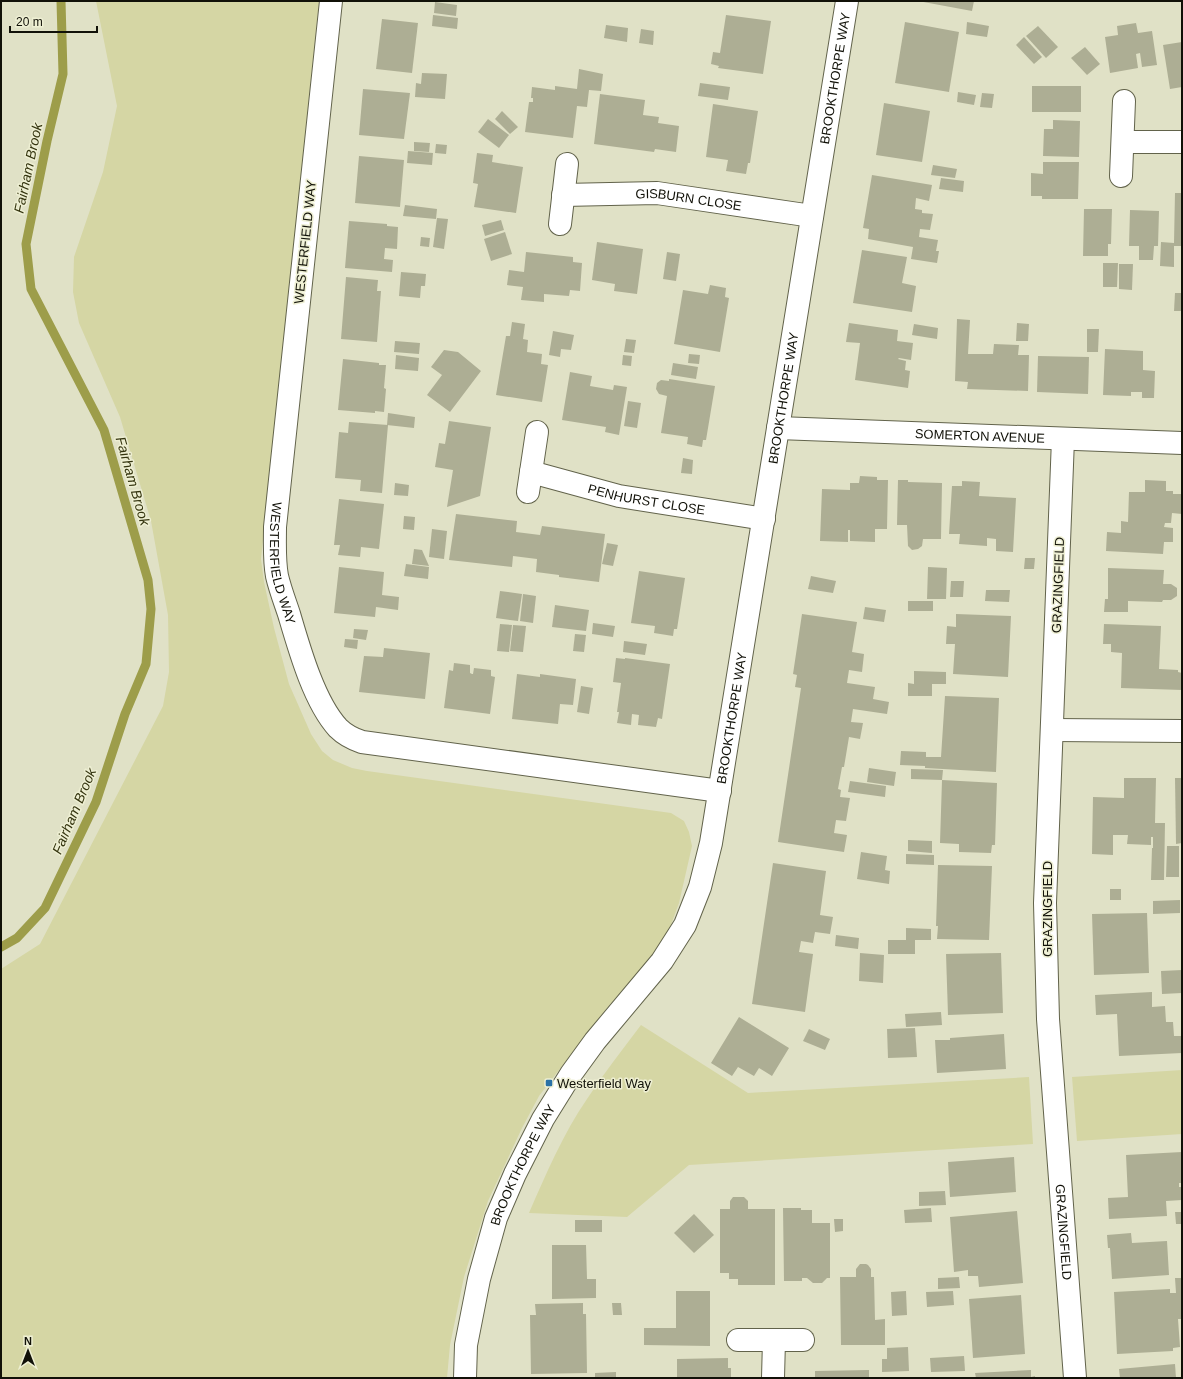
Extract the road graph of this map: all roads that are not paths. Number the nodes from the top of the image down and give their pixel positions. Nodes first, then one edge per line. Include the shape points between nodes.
1 (331, 1) edge
2 (847, 1) edge
3 (1124, 101) dead end
4 (1123, 142) junction
5 (1182, 142) edge
6 (567, 164) dead end
7 (1122, 176) dead end
8 (563, 195) junction
9 (812, 216) junction
10 (560, 224) dead end
11 (778, 428) junction
12 (537, 432) dead end
13 (1063, 439) junction
14 (1182, 443) edge
15 (764, 519) junction
16 (1053, 730) junction
17 (1182, 731) edge
18 (720, 790) junction
19 (738, 1340) dead end
20 (774, 1340) junction
21 (803, 1340) dead end
22 (465, 1378) edge
23 (773, 1378) edge
24 (1075, 1378) edge

1 - 18 street, WESTERFIELD WAY via 275,527 278,576 298,647 316,691 330,718 339,729 362,742
2 - 9 street, BROOKTHORPE WAY
3 - 4 street
4 - 5 street
4 - 7 street
6 - 8 street
8 - 9 street, GISBURN CLOSE via 657,193
8 - 10 street
9 - 11 street, BROOKTHORPE WAY
11 - 13 street, SOMERTON AVENUE
11 - 15 street, BROOKTHORPE WAY
12 - 15 street, PENHURST CLOSE via 530,482
13 - 14 street, SOMERTON AVENUE
13 - 16 street, GRAZINGFIELD
15 - 18 street, BROOKTHORPE WAY
16 - 17 street
16 - 24 street, GRAZINGFIELD via 1045,903 1048,1019
18 - 22 street, BROOKTHORPE WAY via 706,865 685,925 662,961 595,1041 571,1074 543,1119 515,1174 496,1218 479,1279 466,1344
19 - 20 street
20 - 21 street
20 - 23 street

